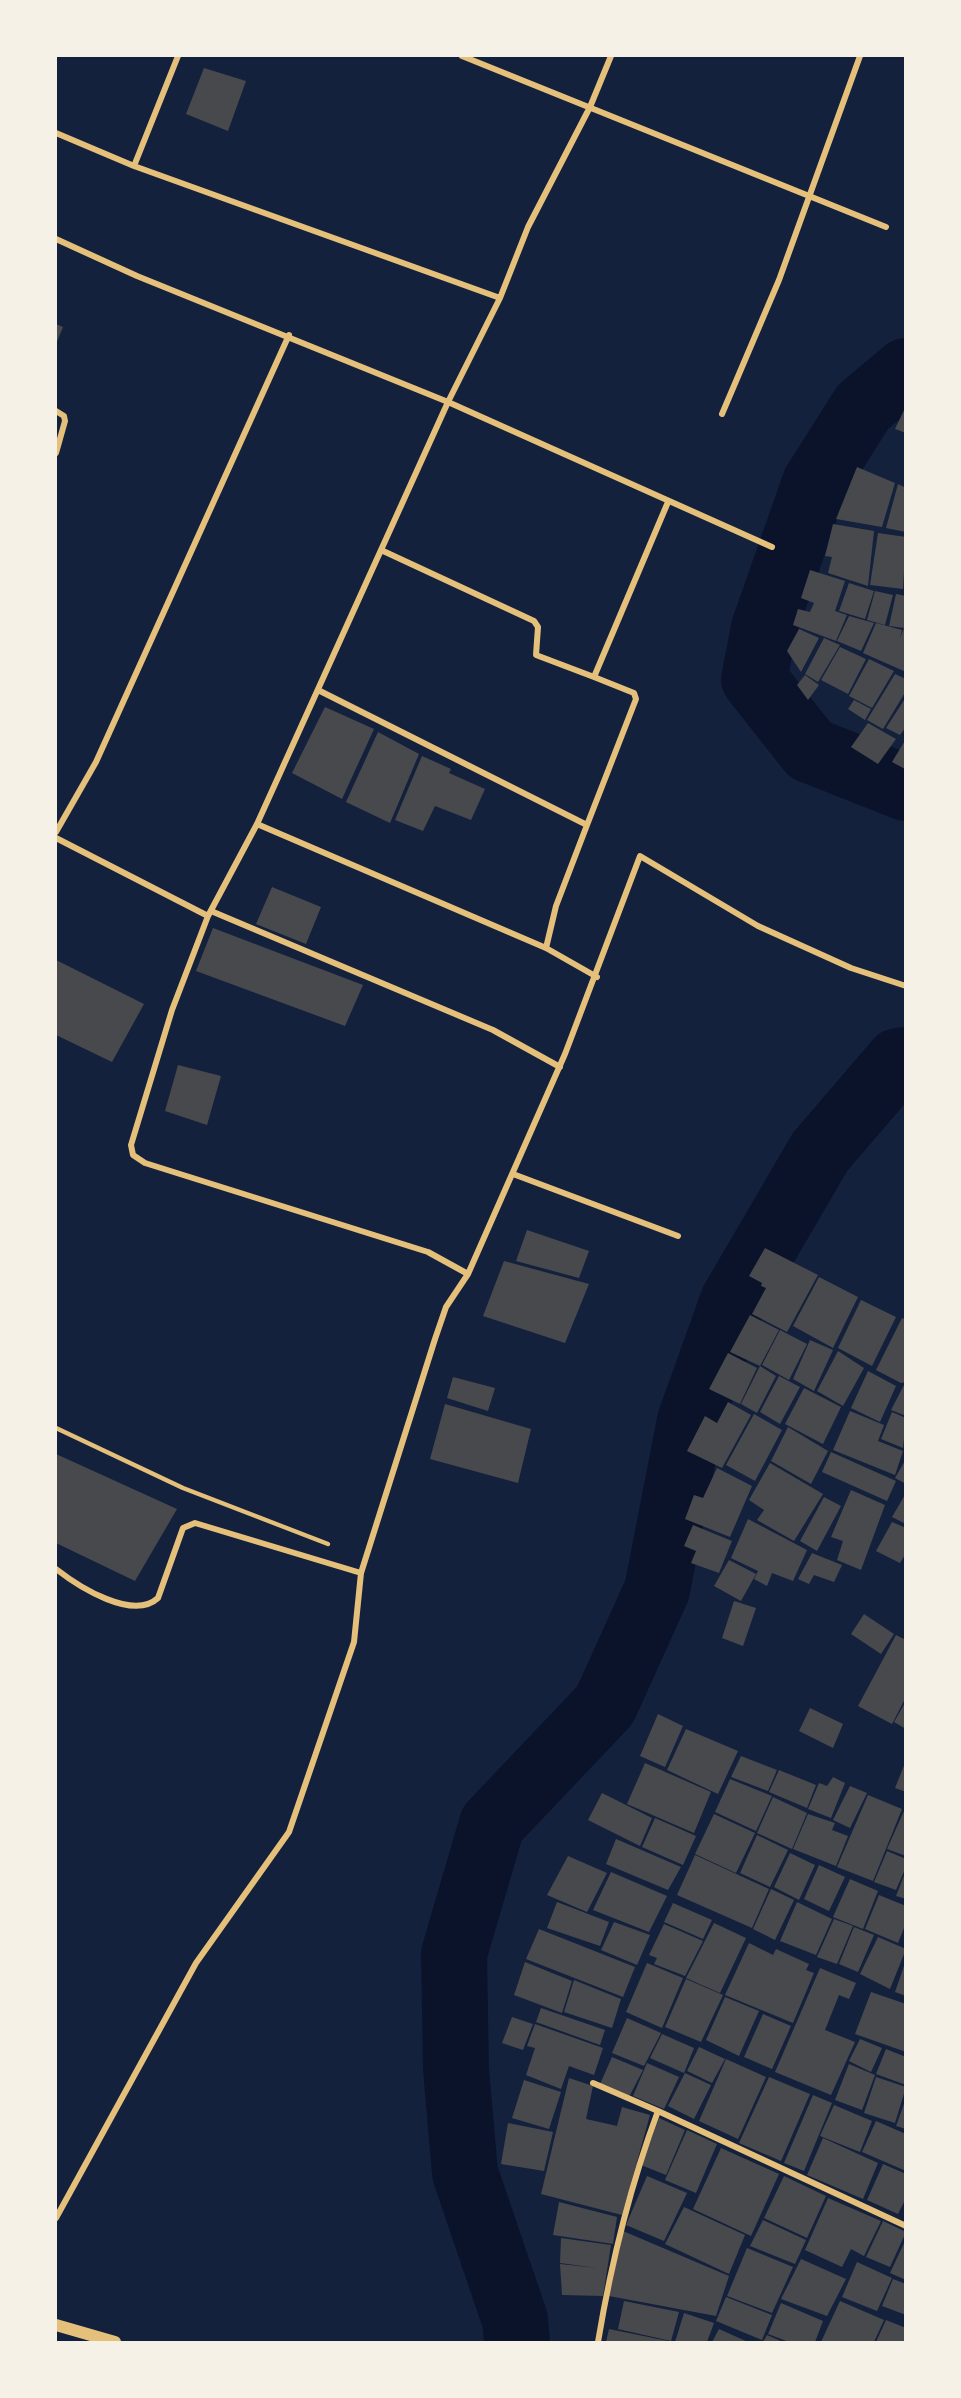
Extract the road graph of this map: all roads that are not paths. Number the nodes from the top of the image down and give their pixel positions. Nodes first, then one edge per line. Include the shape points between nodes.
1 (178, 56) edge
2 (462, 56) edge
3 (611, 56) edge
4 (860, 56) edge
5 (590, 107) junction
6 (56, 133) edge
7 (134, 166) junction
8 (809, 195) junction
9 (886, 227) dead end
10 (56, 239) edge
11 (500, 298) junction
12 (289, 335) junction
13 (448, 402) junction
14 (56, 411) edge
15 (722, 414) dead end
16 (56, 453) edge
17 (669, 502) junction
18 (772, 547) dead end
19 (381, 550) junction
20 (594, 677) junction
21 (318, 690) junction
22 (257, 824) junction
23 (587, 825) junction
24 (56, 832) edge
25 (56, 838) edge
26 (210, 914) junction
27 (546, 948) junction
28 (597, 977) junction
29 (906, 986) edge
30 (560, 1067) junction
31 (513, 1174) junction
32 (678, 1236) dead end
33 (468, 1274) junction
34 (56, 1428) edge
35 (328, 1545) dead end
36 (56, 1569) edge
37 (361, 1573) junction
38 (592, 2083) dead end
39 (658, 2111) junction
40 (56, 2218) edge
41 (906, 2226) edge
42 (56, 2325) edge
43 (115, 2343) edge
44 (598, 2343) edge

1 - 7 street
2 - 5 street
3 - 5 street
4 - 8 street
5 - 8 street
5 - 11 street via 528,227
6 - 7 street
7 - 11 street
8 - 9 street
8 - 15 street via 779,280
10 - 12 street via 137,276
11 - 13 street
12 - 13 street
12 - 24 street via 96,762
13 - 17 street
13 - 19 street
14 - 16 street via 65,421
17 - 18 street
17 - 20 street
19 - 20 street via 534,621 538,627 536,654
19 - 21 street
20 - 23 street via 634,693 636,699
21 - 22 street
21 - 23 street
22 - 26 street
22 - 27 street
23 - 27 street via 556,906
25 - 26 street
26 - 30 street via 493,1030
26 - 33 street via 172,1010 131,1145 133,1155 145,1163 428,1252
27 - 28 street
28 - 29 street via 640,856 758,926 851,968
28 - 30 street
30 - 31 street
31 - 32 street
31 - 33 street
33 - 37 street via 446,1307
34 - 35 lane via 183,1488
36 - 37 street via 112,1602 143,1607 158,1598 183,1528 195,1523
37 - 40 street via 354,1642 289,1832 196,1963
38 - 39 street
39 - 41 street
39 - 44 street via 621,2228
42 - 43 main road

